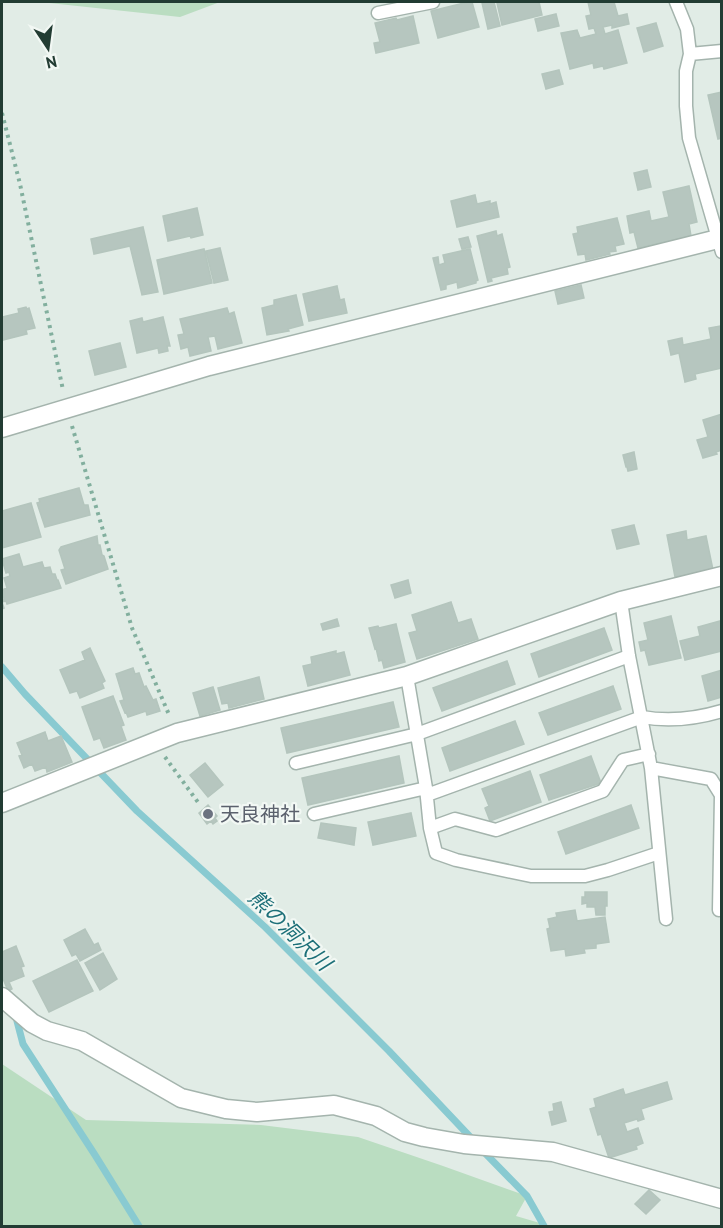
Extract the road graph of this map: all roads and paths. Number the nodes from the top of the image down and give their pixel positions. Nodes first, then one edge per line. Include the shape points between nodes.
1 (433, 2) edge
2 (676, 2) edge
3 (378, 13) dead end
4 (722, 51) edge
5 (690, 54) junction
6 (2, 113) edge
7 (720, 243) edge
8 (67, 409) junction
9 (2, 428) edge
10 (722, 576) edge
11 (621, 601) junction
12 (629, 656) junction
13 (407, 676) junction
14 (722, 711) edge
15 (642, 717) junction
16 (177, 733) junction
17 (417, 734) junction
18 (649, 754) junction
19 (164, 756) dead end
20 (296, 763) dead end
21 (651, 768) junction
22 (427, 791) junction
23 (2, 803) edge
24 (200, 805) dead end
25 (314, 814) dead end
26 (430, 828) junction
27 (659, 853) junction
28 (719, 910) dead end
29 (666, 919) dead end
30 (2, 997) edge
31 (722, 1199) edge

1 - 3 lane
2 - 5 lane via 687,29
4 - 5 lane
5 - 7 lane via 686,71 689,138
6 - 8 path
7 - 8 street via 208,366
8 - 9 street
8 - 16 path via 132,627
10 - 11 street
11 - 12 lane
11 - 13 street
12 - 15 lane
12 - 17 lane
13 - 16 street
13 - 17 lane
14 - 15 lane via 675,721
15 - 18 lane
15 - 22 lane
16 - 23 street
17 - 20 lane
17 - 22 lane
18 - 21 lane
18 - 26 lane via 623,760 603,791 496,830 455,819
19 - 24 path
21 - 27 lane
21 - 28 lane via 711,779 721,795
22 - 25 lane
22 - 26 lane
26 - 27 lane via 436,853 531,876 585,876
27 - 29 lane
30 - 31 street via 32,1023 82,1041 181,1098 257,1112 334,1105 376,1116 405,1132 464,1144 553,1152

